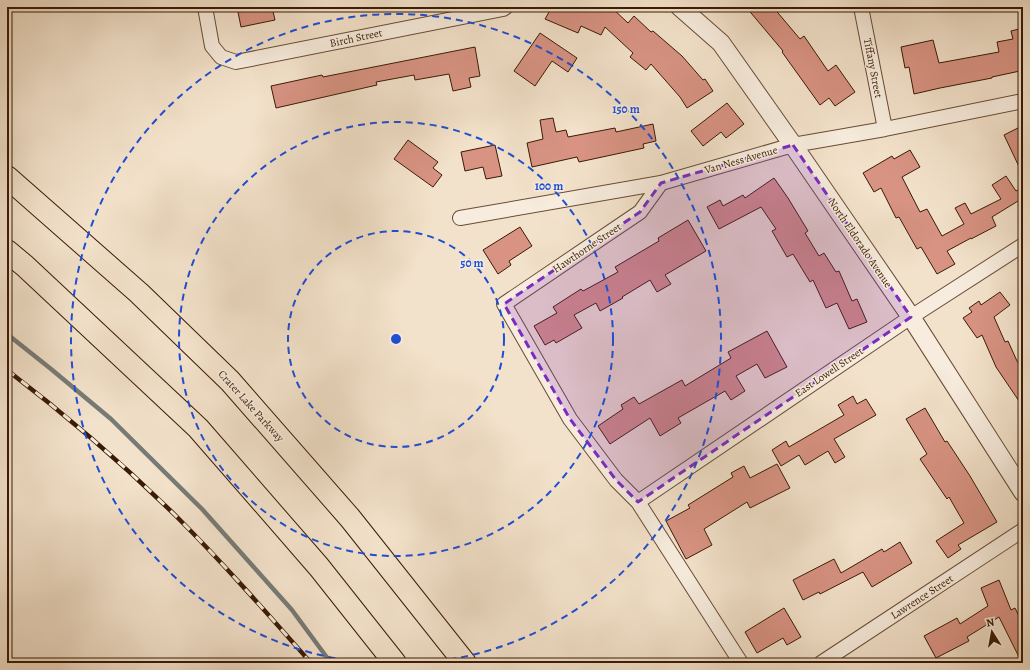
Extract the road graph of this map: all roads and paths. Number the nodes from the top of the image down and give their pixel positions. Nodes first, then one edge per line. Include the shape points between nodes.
1 (205, 7) edge
2 (506, 7) edge
3 (680, 7) edge
4 (861, 7) edge
5 (1023, 101) edge
6 (885, 129) junction
7 (793, 145) junction
8 (7, 177) edge
9 (661, 183) junction
10 (460, 218) dead end
11 (1023, 245) edge
12 (7, 251) edge
13 (911, 317) junction
14 (1023, 492) edge
15 (638, 502) junction
16 (1023, 530) edge
17 (395, 663) edge
18 (465, 663) edge
19 (741, 663) edge
20 (821, 663) edge

1 - 2 street, Birch Street via 212,46 221,57 236,62
3 - 7 street, North Eldorado Avenue via 721,43
4 - 6 street, Tiffany Street
5 - 6 street, Van Ness Avenue
6 - 7 street, Van Ness Avenue
7 - 9 street, Van Ness Avenue
7 - 13 street, North Eldorado Avenue
8 - 18 main road, Crater Lake Parkway via 139,293 230,381 350,518
9 - 10 street, Van Ness Avenue
9 - 15 street, Hawthorne Street via 640,212 504,304 570,419 616,480
11 - 13 street, East Lowell Street
12 - 17 main road via 198,428 319,567
13 - 14 street, North Eldorado Avenue
13 - 15 street, East Lowell Street
15 - 19 street
16 - 20 street, Lawrence Street

